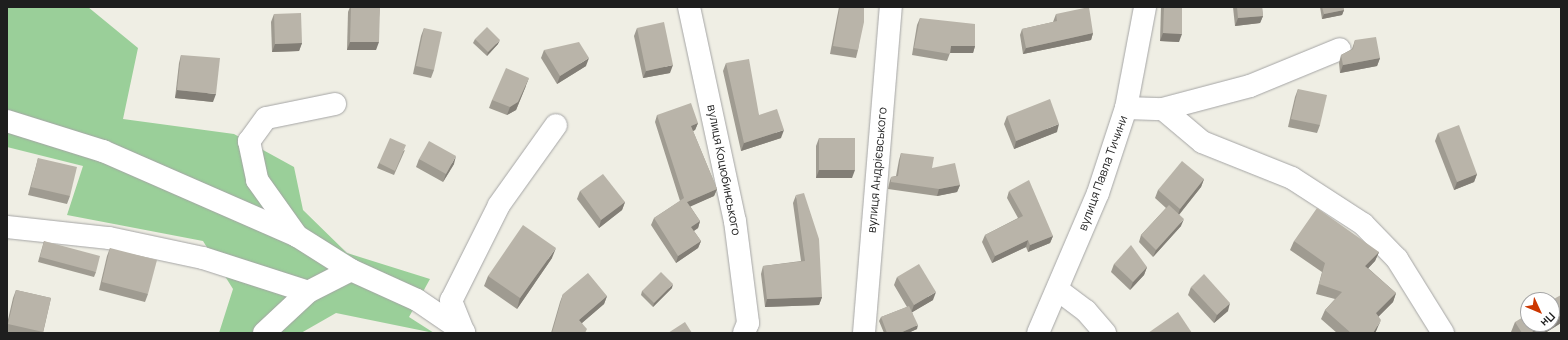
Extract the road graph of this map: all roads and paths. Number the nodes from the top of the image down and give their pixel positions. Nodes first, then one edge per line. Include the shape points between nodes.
1 (689, 7) edge
2 (891, 7) edge
3 (1145, 7) edge
4 (1340, 49) dead end
5 (335, 104) dead end
6 (1126, 108) junction
7 (1163, 109) junction
8 (7, 121) edge
9 (556, 125) dead end
10 (7, 227) edge
11 (296, 236) junction
12 (351, 270) junction
13 (1058, 290) junction
14 (308, 292) junction
15 (264, 333) edge
16 (464, 333) edge
17 (744, 333) edge
18 (864, 333) edge
19 (1038, 333) edge
20 (1105, 333) edge
21 (1443, 333) edge

1 - 17 street, вулиця Коцюбинського via 735,221 748,323
2 - 18 street, вулиця Андрієвського
3 - 6 street, вулиця Павла Тичини
4 - 7 street via 1250,86
5 - 11 street via 266,118 249,141 257,180
6 - 7 street
6 - 13 street, вулиця Павла Тичини via 1098,193
7 - 21 street via 1202,142 1292,178 1363,224 1397,259
8 - 11 street via 103,151
9 - 16 street via 499,205 451,301
10 - 14 street via 109,238 202,258
11 - 12 street
12 - 14 street
12 - 16 street via 417,300
13 - 19 street, вулиця Павла Тичини
13 - 20 street via 1086,310
14 - 15 street

